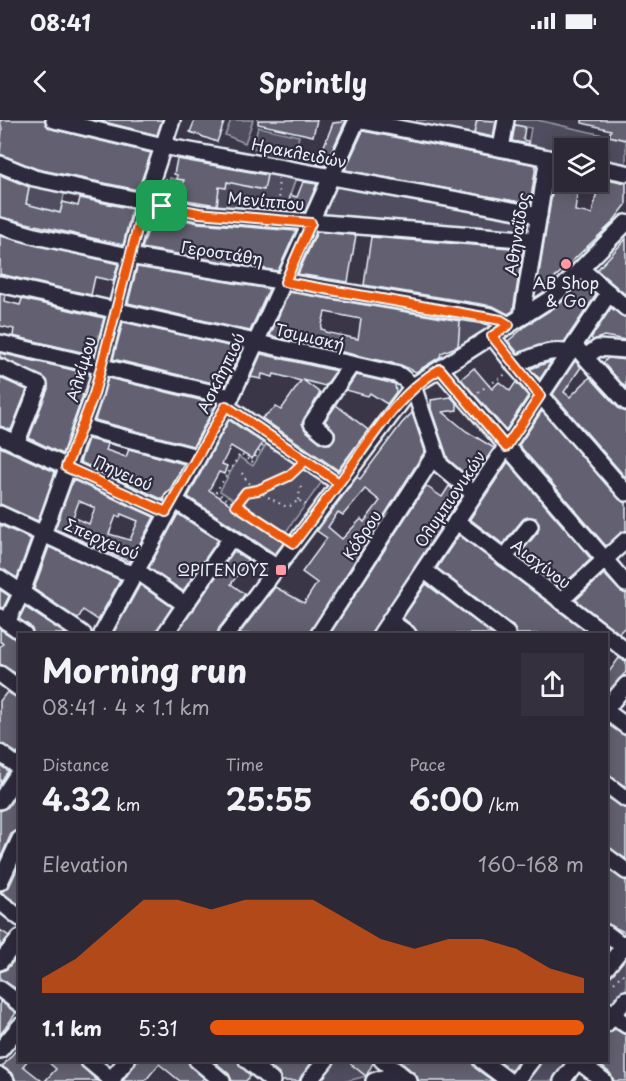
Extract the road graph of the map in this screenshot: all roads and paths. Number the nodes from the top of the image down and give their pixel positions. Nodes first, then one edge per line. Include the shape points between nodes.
1 (54, 120) edge
2 (172, 120) edge
3 (357, 120) edge
4 (506, 120) edge
5 (163, 146) junction
6 (501, 148) junction
7 (548, 158) junction
8 (554, 159) edge
9 (0, 164) edge
10 (277, 167) junction
11 (608, 169) edge
12 (626, 173) edge
13 (332, 177) junction
14 (144, 203) junction
15 (539, 215) junction
16 (281, 220) junction
17 (311, 223) junction
18 (625, 225) edge
19 (0, 226) edge
20 (534, 240) junction
21 (129, 256) junction
22 (581, 269) junction
23 (285, 282) junction
24 (0, 284) edge
25 (609, 294) junction
26 (626, 308) edge
27 (115, 312) junction
28 (516, 321) junction
29 (492, 336) junction
30 (0, 343) edge
31 (256, 343) junction
32 (626, 350) edge
33 (576, 352) junction
34 (102, 365) junction
35 (351, 365) junction
36 (515, 366) junction
37 (0, 367) edge
38 (440, 369) junction
39 (413, 386) junction
40 (540, 396) junction
41 (467, 401) junction
42 (228, 402) junction
43 (626, 402) edge
44 (82, 427) junction
45 (326, 435) dead end
46 (0, 436) edge
47 (270, 436) junction
48 (16, 444) junction
49 (506, 447) junction
50 (435, 454) junction
51 (197, 457) junction
52 (306, 460) junction
53 (66, 467) junction
54 (242, 473) dead end
55 (299, 483) dead end
56 (339, 483) junction
57 (258, 490) junction
58 (626, 493) edge
59 (474, 495) junction
60 (298, 500) junction
61 (170, 505) junction
62 (236, 505) junction
63 (316, 512) junction
64 (0, 514) edge
65 (456, 521) junction
66 (530, 526) dead end
67 (43, 534) junction
68 (231, 538) junction
69 (626, 540) edge
70 (294, 543) junction
71 (504, 558) junction
72 (605, 559) junction
73 (276, 567) junction
74 (424, 570) junction
75 (135, 573) junction
76 (0, 578) edge
77 (626, 584) edge
78 (22, 592) junction
79 (560, 601) junction
80 (186, 605) junction
81 (4, 620) edge
82 (390, 621) junction
83 (23, 633) edge
84 (82, 633) edge
85 (103, 633) edge
86 (166, 633) edge
87 (229, 633) edge
88 (320, 633) edge
89 (382, 633) edge
90 (407, 633) edge
91 (506, 633) edge
92 (602, 633) edge
93 (608, 637) edge
94 (626, 651) edge
95 (0, 674) edge
96 (626, 684) edge
97 (18, 688) edge
98 (608, 707) edge
99 (608, 712) edge
100 (626, 726) edge
101 (0, 753) edge
102 (18, 768) edge
103 (18, 773) edge
104 (608, 785) edge
105 (626, 799) edge
106 (0, 801) edge
107 (18, 843) edge
108 (608, 858) edge
109 (626, 871) edge
110 (0, 882) edge
111 (0, 902) edge
112 (18, 916) edge
113 (608, 934) edge
114 (18, 940) edge
115 (625, 946) edge
116 (1, 958) edge
117 (608, 966) edge
118 (626, 976) edge
119 (608, 979) edge
120 (0, 989) edge
121 (626, 999) edge
122 (18, 1002) edge
123 (608, 1016) edge
124 (626, 1024) edge
125 (18, 1028) edge
126 (0, 1050) edge
127 (90, 1062) edge
128 (124, 1062) edge
129 (198, 1062) edge
130 (249, 1062) edge
131 (324, 1062) edge
132 (385, 1062) edge
133 (484, 1062) edge
134 (530, 1062) edge
135 (576, 1062) edge
136 (578, 1062) edge
137 (0, 1076) edge
138 (404, 1077) edge
139 (111, 1080) edge
140 (513, 1080) edge
141 (6, 1081) edge
142 (222, 1081) edge
143 (272, 1081) edge
144 (309, 1081) edge
145 (374, 1081) edge
146 (562, 1081) edge
147 (604, 1081) edge

1 - 5 street, Ηρακλειδών
2 - 5 street, Αλκίμου
3 - 6 street
3 - 13 street, Ασκληπιού
4 - 6 street
5 - 10 street, Ηρακλειδών
5 - 14 street, Αλκίμου
6 - 7 street
7 - 8 street
7 - 15 street, Αθηναΐδος
9 - 14 street, Μενίππου via 34,178
10 - 13 street, Ηρακλειδών
10 - 16 path
11 - 12 street
13 - 15 street, Ηρακλειδών
13 - 17 street, Ασκληπιού
14 - 16 street, Μενίππου via 199,213
14 - 21 street, Αλκίμου
15 - 20 street, Αθηναΐδος
16 - 17 street, Μενίππου
17 - 20 street, Μενίππου
17 - 23 street, Ασκληπιού
18 - 22 street
19 - 21 street, Γεροστάθη
20 - 28 street, Αθηναΐδος
21 - 23 street, Γεροστάθη
21 - 27 street, Αλκίμου
22 - 25 street
22 - 28 street via 553,297
23 - 28 street, Γεροστάθη
23 - 31 street, Ασκληπιού
24 - 27 street, Τσιμισκή
25 - 26 street
25 - 33 street, Ολυμπιονικών
27 - 31 street, Τσιμισκή
27 - 34 street, Αλκίμου
28 - 29 street
29 - 36 street
29 - 38 street
30 - 34 street
31 - 35 street, Τσιμισκή
31 - 42 street, Ασκληπιού
32 - 33 street via 598,348
33 - 36 street via 557,350
33 - 40 street, Ολυμπιονικών
33 - 43 street
34 - 42 street
34 - 44 street, Αλκίμου
35 - 39 street, Τσιμισκή via 399,375
35 - 45 street via 312,423
36 - 40 street
36 - 41 path
37 - 48 street via 39,385
38 - 39 street
38 - 41 street
39 - 50 street
39 - 56 street
40 - 49 street, Ολυμπιονικών
40 - 58 street
41 - 49 street
42 - 47 street
42 - 51 street, Ασκληπιού
44 - 51 street
44 - 53 street, Αλκίμου
46 - 48 street, Πηνειού
47 - 52 street
47 - 62 path via 252,462 240,454 216,492
48 - 53 street, Πηνειού
49 - 59 street, Ολυμπιονικών
49 - 72 street
50 - 59 street via 449,474
50 - 88 street, Κόδρου
51 - 61 street, Ασκληπιού
52 - 56 street
52 - 57 path via 289,476
53 - 61 street, Πηνειού
53 - 67 street, Αλκίμου
54 - 57 path
55 - 60 path
56 - 63 street
57 - 60 path via 285,506
57 - 62 path via 242,495
59 - 65 street, Ολυμπιονικών
60 - 63 path
61 - 68 street, Πηνειού
61 - 75 street, Ασκληπιού
62 - 70 path
63 - 70 street
64 - 67 street, Σπερχειού
65 - 71 street, Αισχίνου
65 - 74 street, Ολυμπιονικών
66 - 71 street
67 - 75 street, Σπερχειού
67 - 78 street, Αλκίμου
68 - 73 street, Πηνειού
68 - 80 street
69 - 72 street
70 - 73 street
71 - 79 street, Αισχίνου
72 - 77 street
72 - 79 street
73 - 87 street
74 - 82 street, Ολυμπιονικών
74 - 91 street
75 - 80 street, Σπερχειού
75 - 85 street, Ασκληπιού
76 - 78 street
78 - 81 street, Αλκίμου
78 - 84 street
79 - 92 street, Αισχίνου
80 - 86 street
81 - 83 street
82 - 89 street, Ολυμπιονικών
82 - 90 street
93 - 94 street, Αισχίνου
95 - 97 street
96 - 98 street
99 - 100 street
101 - 102 street
103 - 106 street
104 - 105 street
107 - 110 street
108 - 109 street
111 - 112 street
113 - 115 street
114 - 116 street
115 - 117 street
118 - 119 path via 622,974 614,983
120 - 122 street
121 - 123 street
123 - 124 street
125 - 126 street
127 - 139 street
128 - 139 street
129 - 142 street
130 - 143 street
131 - 144 street
132 - 138 street
133 - 140 street
134 - 140 street
135 - 146 street
136 - 147 street
137 - 141 street
138 - 145 street

